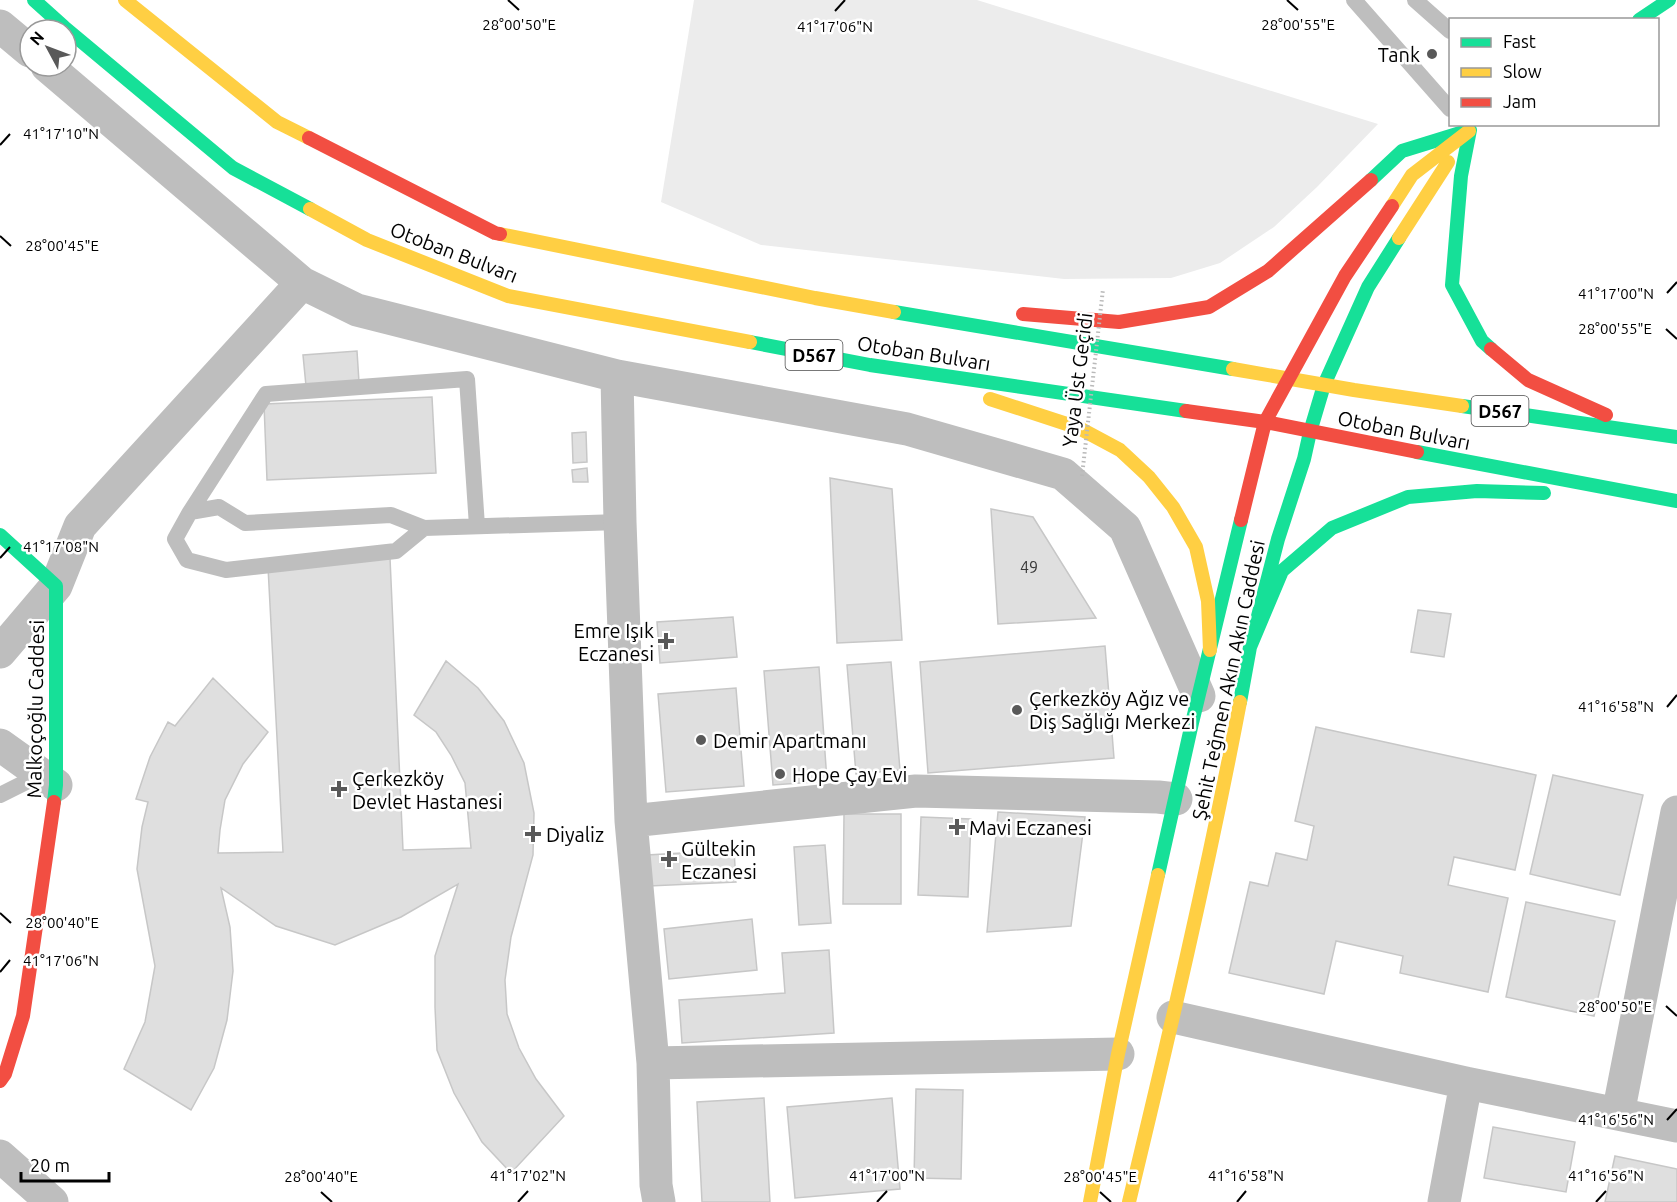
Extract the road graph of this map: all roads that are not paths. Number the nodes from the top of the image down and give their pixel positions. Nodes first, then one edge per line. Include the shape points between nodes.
1 (34, 0) edge
2 (125, 0) edge
3 (1354, 0) edge
4 (1415, 0) edge
5 (1669, 0) edge
6 (1642, 18) edge
7 (0, 26) edge
8 (1449, 30) edge
9 (18, 41) edge
10 (61, 78) edge
11 (1449, 108) edge
12 (1471, 126) edge
13 (302, 283) junction
14 (815, 298) junction
15 (967, 310) dead end
16 (1014, 314) dead end
17 (870, 365) junction
18 (617, 376) junction
19 (1288, 379) junction
20 (1324, 385) junction
21 (1264, 422) junction
22 (1640, 430) junction
23 (1310, 432) junction
24 (1677, 437) edge
25 (1639, 495) junction
26 (1677, 501) edge
27 (190, 512) junction
28 (620, 522) junction
29 (477, 526) junction
30 (424, 528) junction
31 (0, 535) edge
32 (56, 586) junction
33 (1250, 647) junction
34 (1210, 650) junction
35 (0, 652) edge
36 (1199, 696) junction
37 (0, 745) edge
38 (49, 780) junction
39 (0, 795) edge
40 (1176, 799) junction
41 (1677, 812) edge
42 (632, 821) junction
43 (1173, 1017) junction
44 (1118, 1054) junction
45 (653, 1064) junction
46 (0, 1082) edge
47 (1466, 1083) junction
48 (1618, 1114) junction
49 (1677, 1126) edge
50 (0, 1156) edge
51 (52, 1202) edge
52 (659, 1202) edge
53 (1090, 1202) edge
54 (1129, 1202) edge
55 (1444, 1202) edge

1 - 17 main road, Otoban Bulvarı / D567 via 233,168 367,240 508,296
2 - 14 main road, Otoban Bulvarı / D567 via 277,122 495,233
3 - 11 lane
4 - 8 lane
5 - 6 main road
7 - 9 street
10 - 13 street
12 - 16 main road via 1402,151 1268,271 1209,307 1119,322
12 - 19 main road, Şehit Teğmen Akın Akın Caddesi via 1412,175 1345,276
12 - 20 main road, Şehit Teğmen Akın Akın Caddesi via 1368,287
12 - 22 main road via 1461,176 1452,285 1482,341 1528,380
13 - 18 street via 357,310
13 - 32 street via 80,526
14 - 15 main road
14 - 19 main road, Otoban Bulvarı / D567
17 - 21 main road, Otoban Bulvarı / D567
17 - 34 main road via 1028,410 1079,428 1120,450 1173,507 1197,547 1208,601
18 - 28 street
18 - 36 street via 907,429 1063,474 1125,528
19 - 20 main road, Otoban Bulvarı / D567
19 - 21 main road, Şehit Teğmen Akın Akın Caddesi
20 - 22 main road, D567
20 - 23 main road, Şehit Teğmen Akın Akın Caddesi
21 - 23 main road, Otoban Bulvarı / D567
21 - 34 main road, Şehit Teğmen Akın Akın Caddesi
22 - 24 main road, D567
23 - 25 main road, Otoban Bulvarı / D567
23 - 33 main road, Şehit Teğmen Akın Akın Caddesi
25 - 26 main road, Otoban Bulvarı / D567
25 - 33 main road via 1478,491 1408,497 1332,528 1282,571
27 - 29 lane via 266,394 467,379
27 - 30 lane via 219,507 245,523 390,515
27 - 30 lane via 175,538 187,560 226,570 396,551
28 - 29 lane
28 - 42 street
29 - 30 lane
31 - 32 main road
32 - 35 street
32 - 38 main road, Malkoçoğlu Caddesi
33 - 43 main road, Şehit Teğmen Akın Akın Caddesi via 1218,817
34 - 36 main road, Şehit Teğmen Akın Akın Caddesi
36 - 40 main road, Şehit Teğmen Akın Akın Caddesi
37 - 38 street
38 - 39 lane
38 - 46 main road, Malkoçoğlu Caddesi via 23,1016
40 - 42 street via 916,791
40 - 44 main road, Şehit Teğmen Akın Akın Caddesi
41 - 48 street
42 - 45 street
43 - 47 street
43 - 54 main road, Şehit Teğmen Akın Akın Caddesi
44 - 45 street
44 - 53 main road, Şehit Teğmen Akın Akın Caddesi
45 - 52 street
47 - 48 street
47 - 55 street
48 - 49 street
50 - 51 street

